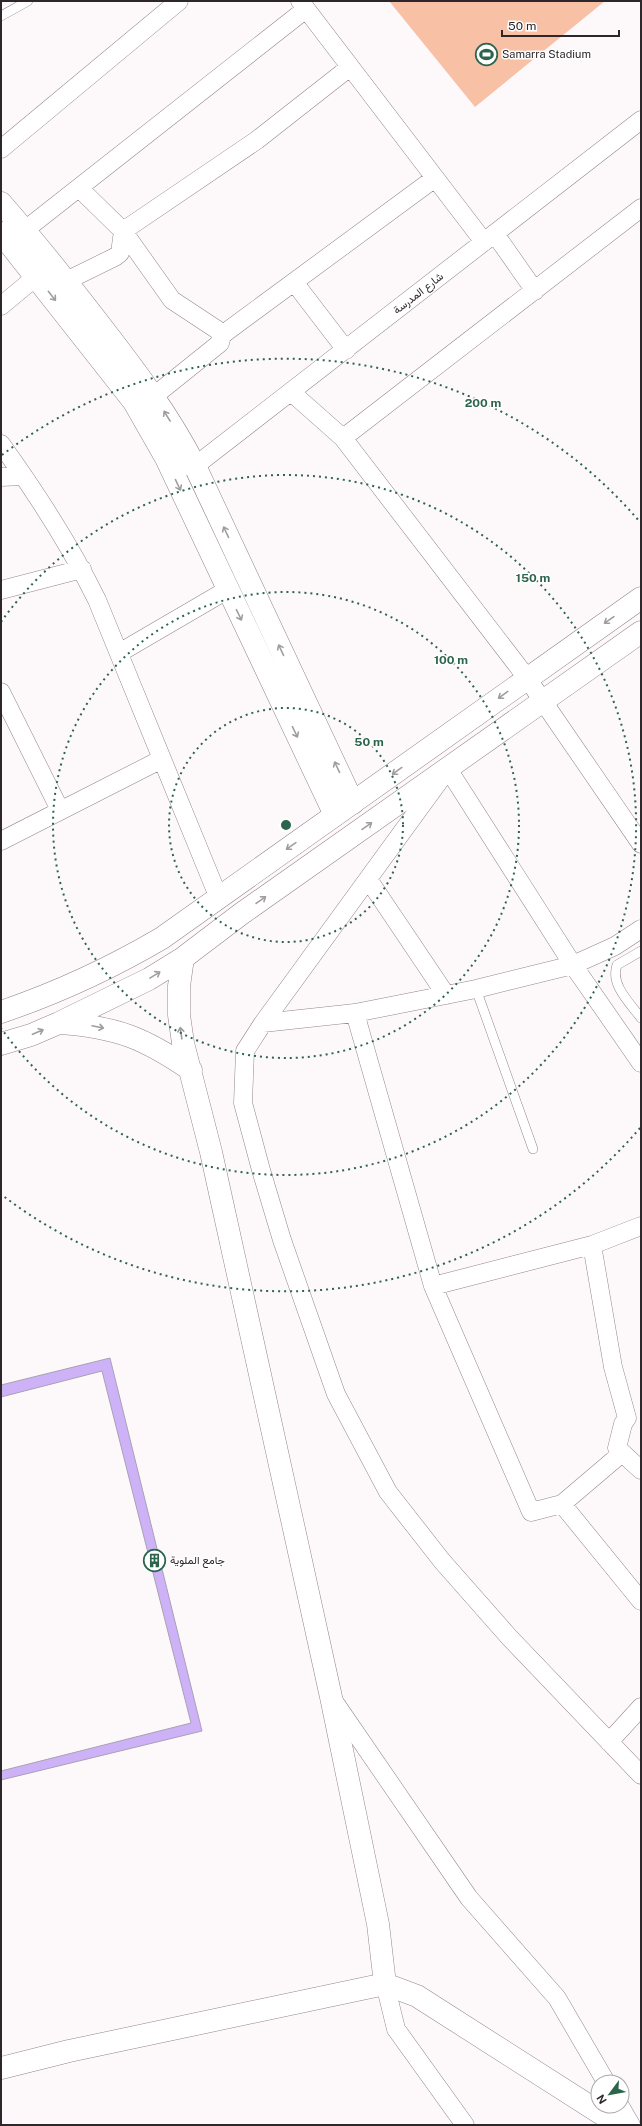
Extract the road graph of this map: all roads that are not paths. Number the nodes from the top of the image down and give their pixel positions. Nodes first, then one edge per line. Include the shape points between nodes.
1 (28, 1) edge
2 (179, 1) edge
3 (303, 5) edge
4 (1, 16) edge
5 (350, 67) junction
6 (641, 120) edge
7 (1, 149) edge
8 (435, 178) junction
9 (79, 188) junction
10 (1, 203) edge
11 (641, 208) edge
12 (25, 230) junction
13 (123, 231) junction
14 (1, 233) edge
15 (490, 238) junction
16 (37, 276) junction
17 (66, 281) junction
18 (294, 282) junction
19 (535, 291) junction
20 (1, 306) edge
21 (222, 335) junction
22 (346, 350) junction
23 (291, 392) junction
24 (154, 396) junction
25 (342, 438) junction
26 (1, 444) edge
27 (166, 458) junction
28 (195, 466) junction
29 (23, 476) junction
30 (1, 477) edge
31 (82, 569) junction
32 (1, 590) edge
33 (227, 590) junction
34 (641, 598) edge
35 (641, 632) edge
36 (119, 653) junction
37 (527, 678) junction
38 (1, 692) edge
39 (544, 702) junction
40 (5, 710) edge
41 (162, 759) junction
42 (448, 769) junction
43 (353, 803) junction
44 (60, 810) junction
45 (335, 816) junction
46 (1, 840) edge
47 (641, 844) edge
48 (368, 879) junction
49 (218, 896) junction
50 (641, 929) edge
51 (641, 951) edge
52 (182, 958) junction
53 (573, 965) junction
54 (476, 990) junction
55 (446, 995) junction
56 (1, 1012) edge
57 (355, 1013) junction
58 (641, 1018) edge
59 (59, 1023) junction
60 (263, 1023) junction
61 (1, 1044) edge
62 (641, 1062) edge
63 (191, 1070) junction
64 (534, 1149) dead end
65 (641, 1226) edge
66 (592, 1245) junction
67 (433, 1286) junction
68 (622, 1453) junction
69 (641, 1470) edge
70 (562, 1504) junction
71 (641, 1601) edge
72 (331, 1697) junction
73 (641, 1707) edge
74 (609, 1742) junction
75 (641, 1775) edge
76 (385, 1984) junction
77 (1, 2068) edge
78 (601, 2074) edge
79 (625, 2114) edge
80 (465, 2125) edge
81 (619, 2125) edge
82 (631, 2125) edge

1 - 4 lane
2 - 7 street
3 - 5 street
3 - 9 street
5 - 8 street
5 - 13 street via 257,140
6 - 15 street, شارع المدرسة
8 - 15 street
8 - 18 street
9 - 12 street
9 - 13 street
10 - 12 main road
11 - 19 street
12 - 17 main road
13 - 17 street via 120,253
13 - 21 street via 172,300
14 - 16 main road
15 - 19 street
15 - 22 street, شارع المدرسة
16 - 20 street
16 -> 27 main road via 134,402
17 - 24 main road
18 - 21 street
18 - 22 street
19 - 25 street
21 - 24 street via 220,343
22 - 23 street, شارع المدرسة
23 - 25 street
23 - 28 street, شارع المدرسة
28 -> 24 main road
25 - 37 street
26 - 29 street
27 - 28 street via 185,466
27 -> 33 main road
43 -> 28 main road
29 - 30 street
29 - 31 street via 49,513
31 - 32 street
31 - 36 street
33 - 36 street
33 -> 45 main road
34 -> 37 main road
35 - 39 main road
36 - 41 street
37 - 39 street
37 -> 43 main road
38 - 40 street
39 - 42 main road
39 - 47 street
40 - 44 street
41 - 44 street
41 - 49 street
42 - 48 street
52 -> 42 main road
42 - 53 street
43 - 45 main road
44 - 46 street
45 -> 49 main road
48 - 55 street
48 - 60 street
49 - 56 main road via 162,938 131,956 55,992
50 - 53 street via 615,946
51 - 58 lane via 617,965 614,972 617,984
59 -> 52 main road via 149,979
63 -> 52 main road via 183,1043 179,1015
53 - 54 street
53 - 62 street
54 - 55 street
54 - 64 lane
55 - 57 street
57 - 60 street
57 - 67 street
61 -> 59 main road
59 -> 63 main road via 95,1026 129,1035 162,1050
60 - 74 street via 245,1051 243,1103 282,1240 336,1394 388,1492 442,1561 509,1637
63 - 72 main road
65 - 66 street
66 - 67 street
66 - 68 street via 613,1367 627,1418 616,1448
67 - 70 street via 531,1512
68 - 69 street
68 - 70 street
70 - 71 street
72 - 76 main road via 378,1924
72 - 78 street via 469,1898 558,1998
73 - 74 street
74 - 75 street
76 - 77 main road via 68,2051
76 - 80 street via 396,2029
76 - 81 main road via 417,1996
79 - 82 street

